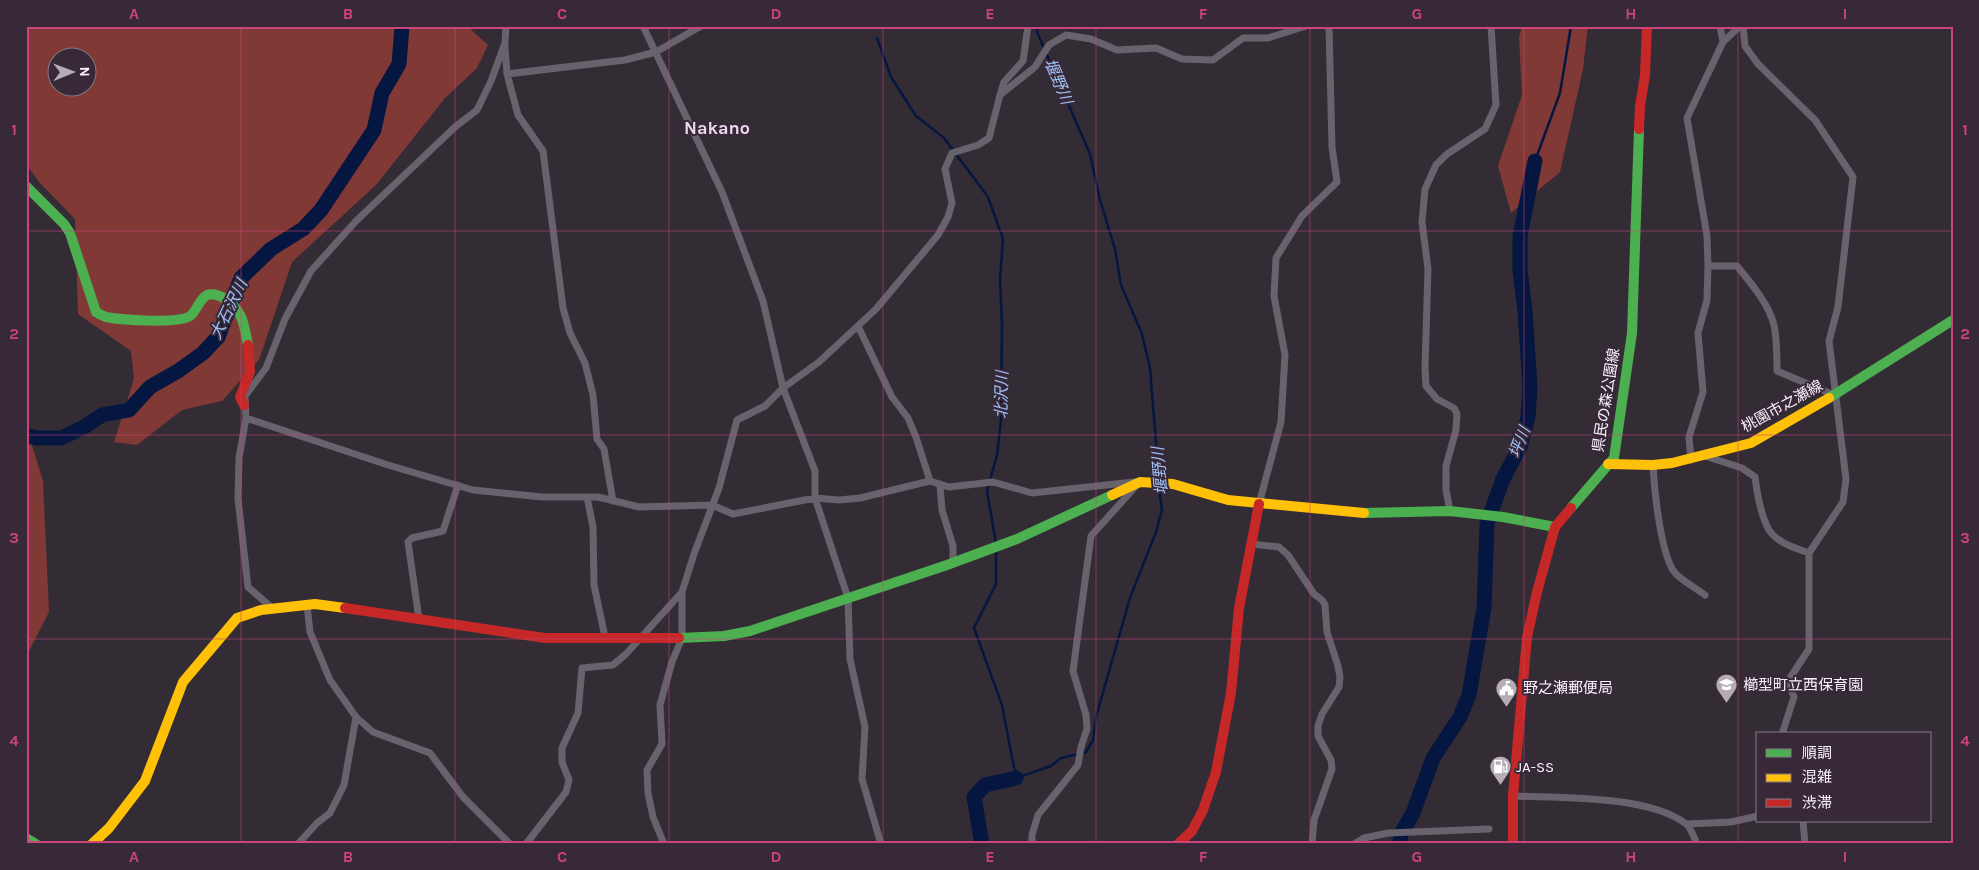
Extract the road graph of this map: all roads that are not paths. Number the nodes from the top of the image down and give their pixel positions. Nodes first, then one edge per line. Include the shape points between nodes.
1 (506, 26) edge
2 (643, 26) edge
3 (701, 26) edge
4 (1028, 26) edge
5 (1306, 26) edge
6 (1329, 26) edge
7 (1491, 26) edge
8 (1648, 26) edge
9 (1720, 26) edge
10 (1742, 26) edge
11 (1723, 42) junction
12 (505, 43) junction
13 (656, 52) junction
14 (507, 74) junction
15 (1000, 94) junction
16 (26, 186) edge
17 (1708, 266) junction
18 (1953, 320) edge
19 (858, 326) junction
20 (783, 388) junction
21 (1834, 394) junction
22 (244, 405) junction
23 (246, 418) junction
24 (1705, 456) junction
25 (1691, 460) junction
26 (1608, 464) junction
27 (1653, 465) junction
28 (930, 481) junction
29 (1140, 482) junction
30 (458, 485) junction
31 (940, 485) junction
32 (587, 497) junction
33 (815, 498) junction
34 (613, 501) junction
35 (1259, 504) junction
36 (712, 505) junction
37 (1455, 512) junction
38 (1555, 526) junction
39 (1251, 544) junction
40 (1809, 553) junction
41 (953, 563) junction
42 (682, 592) junction
43 (1705, 595) dead end
44 (848, 598) junction
45 (307, 605) junction
46 (272, 608) junction
47 (419, 619) junction
48 (605, 637) junction
49 (641, 638) junction
50 (682, 638) junction
51 (356, 717) junction
52 (1783, 732) edge
53 (1513, 796) junction
54 (1756, 816) edge
55 (1803, 822) edge
56 (1688, 824) junction
57 (1489, 829) dead end
58 (26, 838) edge
59 (36, 844) edge
60 (92, 844) edge
61 (298, 844) edge
62 (510, 844) edge
63 (526, 844) edge
64 (664, 844) edge
65 (881, 844) edge
66 (1032, 844) edge
67 (1178, 844) edge
68 (1312, 844) edge
69 (1354, 844) edge
70 (1513, 844) edge
71 (1697, 844) edge
72 (1805, 844) edge

1 - 12 street
2 - 13 street
3 - 13 street
4 - 15 street via 1023,61 1004,82
5 - 15 street via 1268,38 1243,38 1213,60 1182,59 1156,48 1117,50 1090,39 1066,35 1048,45 1035,67
6 - 35 street via 1332,147 1337,182 1302,216 1276,258 1274,296 1285,355 1281,422
7 - 37 street via 1496,105 1485,129 1436,165 1425,189 1422,222 1428,269 1426,386 1457,414 1446,466 1446,490
8 - 26 street, 県民の森公園線 via 1640,106 1632,332 1617,443 1614,458
9 - 11 street
10 - 11 street
10 - 21 street via 1745,46 1758,64 1816,120 1852,177 1838,307 1829,341
11 - 17 street via 1688,118 1707,236
12 - 14 street
12 - 22 street via 477,110 356,221 311,271 285,319 266,368 245,396
13 - 14 street via 625,60
13 - 20 street via 729,210 763,301
14 - 34 street via 518,115 543,150 563,308 570,333 585,363 593,395 597,438 604,449
15 - 19 street via 989,138 952,153 945,169 952,203 938,235
16 - 22 street via 70,233 96,312 105,318 179,320 190,316 205,296 211,294 234,304 245,326 249,349 250,372 240,397
17 - 21 street via 1738,266 1756,289 1774,323 1777,371
17 - 25 street via 1707,300 1698,333 1704,392 1689,437
18 - 21 street, 桃園市之瀬線
19 - 20 street via 819,362
19 - 28 street via 892,397 908,418
20 - 33 street via 815,471
20 - 36 street via 765,406 736,420 729,454
21 - 24 street, 桃園市之瀬線 via 1751,443
21 - 40 street via 1846,479 1843,502
22 - 23 street
23 - 30 street
23 - 46 street via 239,458 238,499 248,587
24 - 25 street, 桃園市之瀬線
24 - 40 street via 1742,468 1755,477 1769,531 1786,544
25 - 27 street, 桃園市之瀬線
26 - 27 street, 桃園市之瀬線
26 - 38 street, 県民の森公園線
27 - 43 street via 1654,496 1664,546 1675,573
28 - 31 street
28 - 33 street via 860,498
29 - 31 street via 1032,493 993,482 949,487
29 - 35 street via 1173,484 1228,500
29 - 41 street via 1001,545
29 - 66 street via 1090,536 1073,671 1087,729 1078,765 1038,815
30 - 32 street via 473,490 542,497
30 - 47 street via 443,531 412,538 408,542
31 - 41 street via 942,510 953,546
32 - 34 street
32 - 48 street via 592,526 594,584
33 - 36 street via 733,514
33 - 44 street
34 - 36 street via 638,508
35 - 37 street via 1355,513
35 - 39 street
36 - 42 street
37 - 38 street
38 - 53 street, 県民の森公園線 via 1527,637
39 - 67 street via 1239,608 1231,693 1216,772 1192,831
39 - 68 street via 1278,547 1288,555 1314,594 1322,600 1338,666 1339,688 1318,726 1318,736 1331,760 1332,769 1314,820
40 - 52 street via 1809,649 1790,678 1794,697
41 - 44 street
42 - 49 street
42 - 50 street
44 - 50 street via 750,631
44 - 65 street via 850,659 864,727 862,779
45 - 46 street
45 - 47 street
45 - 51 street via 310,632 330,680
46 - 60 street via 237,618 183,682 144,781 109,828
47 - 48 street via 545,638
48 - 49 street
49 - 50 street
49 - 63 street via 613,665 582,668 578,713 562,748 562,762 569,780 566,792
50 - 64 street via 660,706 662,744 647,770 653,817
51 - 61 street via 344,785 330,813
51 - 62 street via 373,732 430,753 463,797
53 - 56 street via 1628,802 1664,812
53 - 70 street, 県民の森公園線
54 - 56 street via 1731,822
55 - 72 street
56 - 71 street
57 - 69 street via 1388,834 1364,838
58 - 59 street

